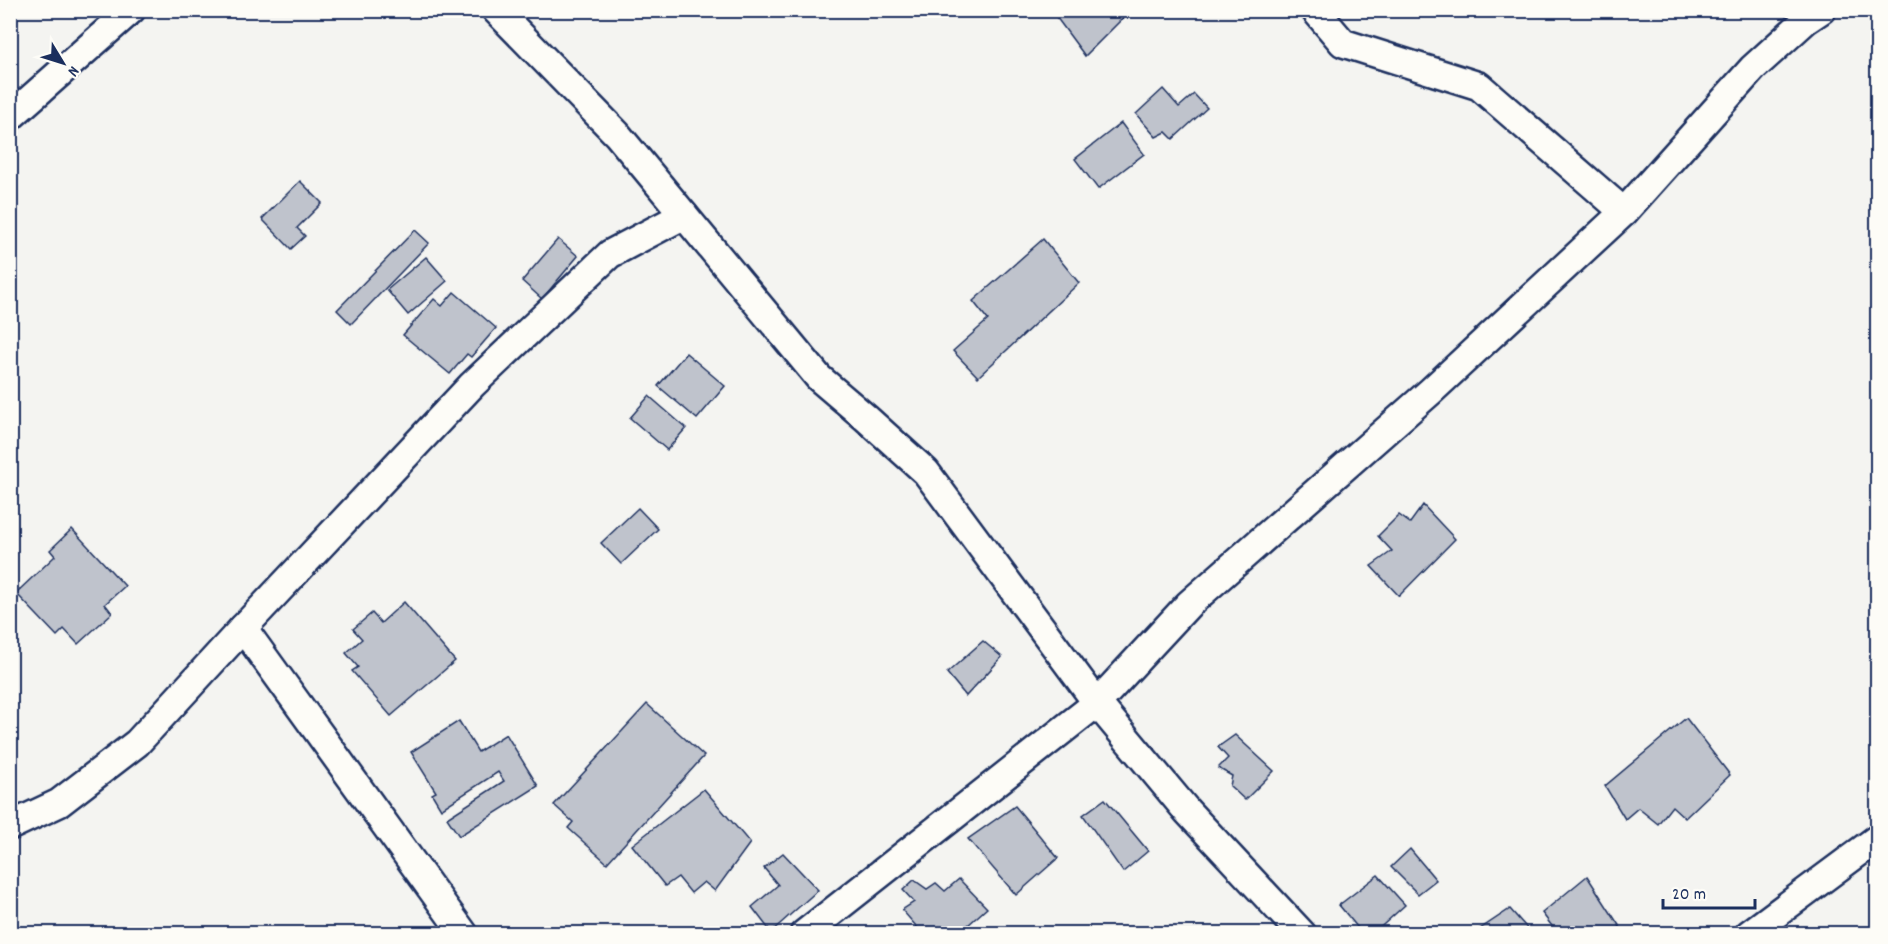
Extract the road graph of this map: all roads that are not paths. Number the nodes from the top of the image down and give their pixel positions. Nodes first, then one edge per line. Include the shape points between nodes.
1 (131, 10) edge
2 (496, 10) edge
3 (1315, 10) edge
4 (1821, 10) edge
5 (10, 117) edge
6 (1624, 212) junction
7 (684, 215) junction
8 (243, 628) junction
9 (1097, 703) junction
10 (10, 826) edge
11 (1878, 838) edge
12 (1289, 929) edge
13 (464, 933) edge
14 (804, 933) edge
15 (1749, 933) edge

1 - 5 street
2 - 7 street via 617,134
3 - 6 street via 1343,43 1479,86
4 - 6 street via 1753,68
6 - 9 street via 1431,391 1189,604
7 - 8 street via 610,255 472,385
7 - 9 street via 819,378 926,472
8 - 10 street via 137,743 59,803
8 - 13 street
9 - 12 street
9 - 14 street
11 - 15 street

